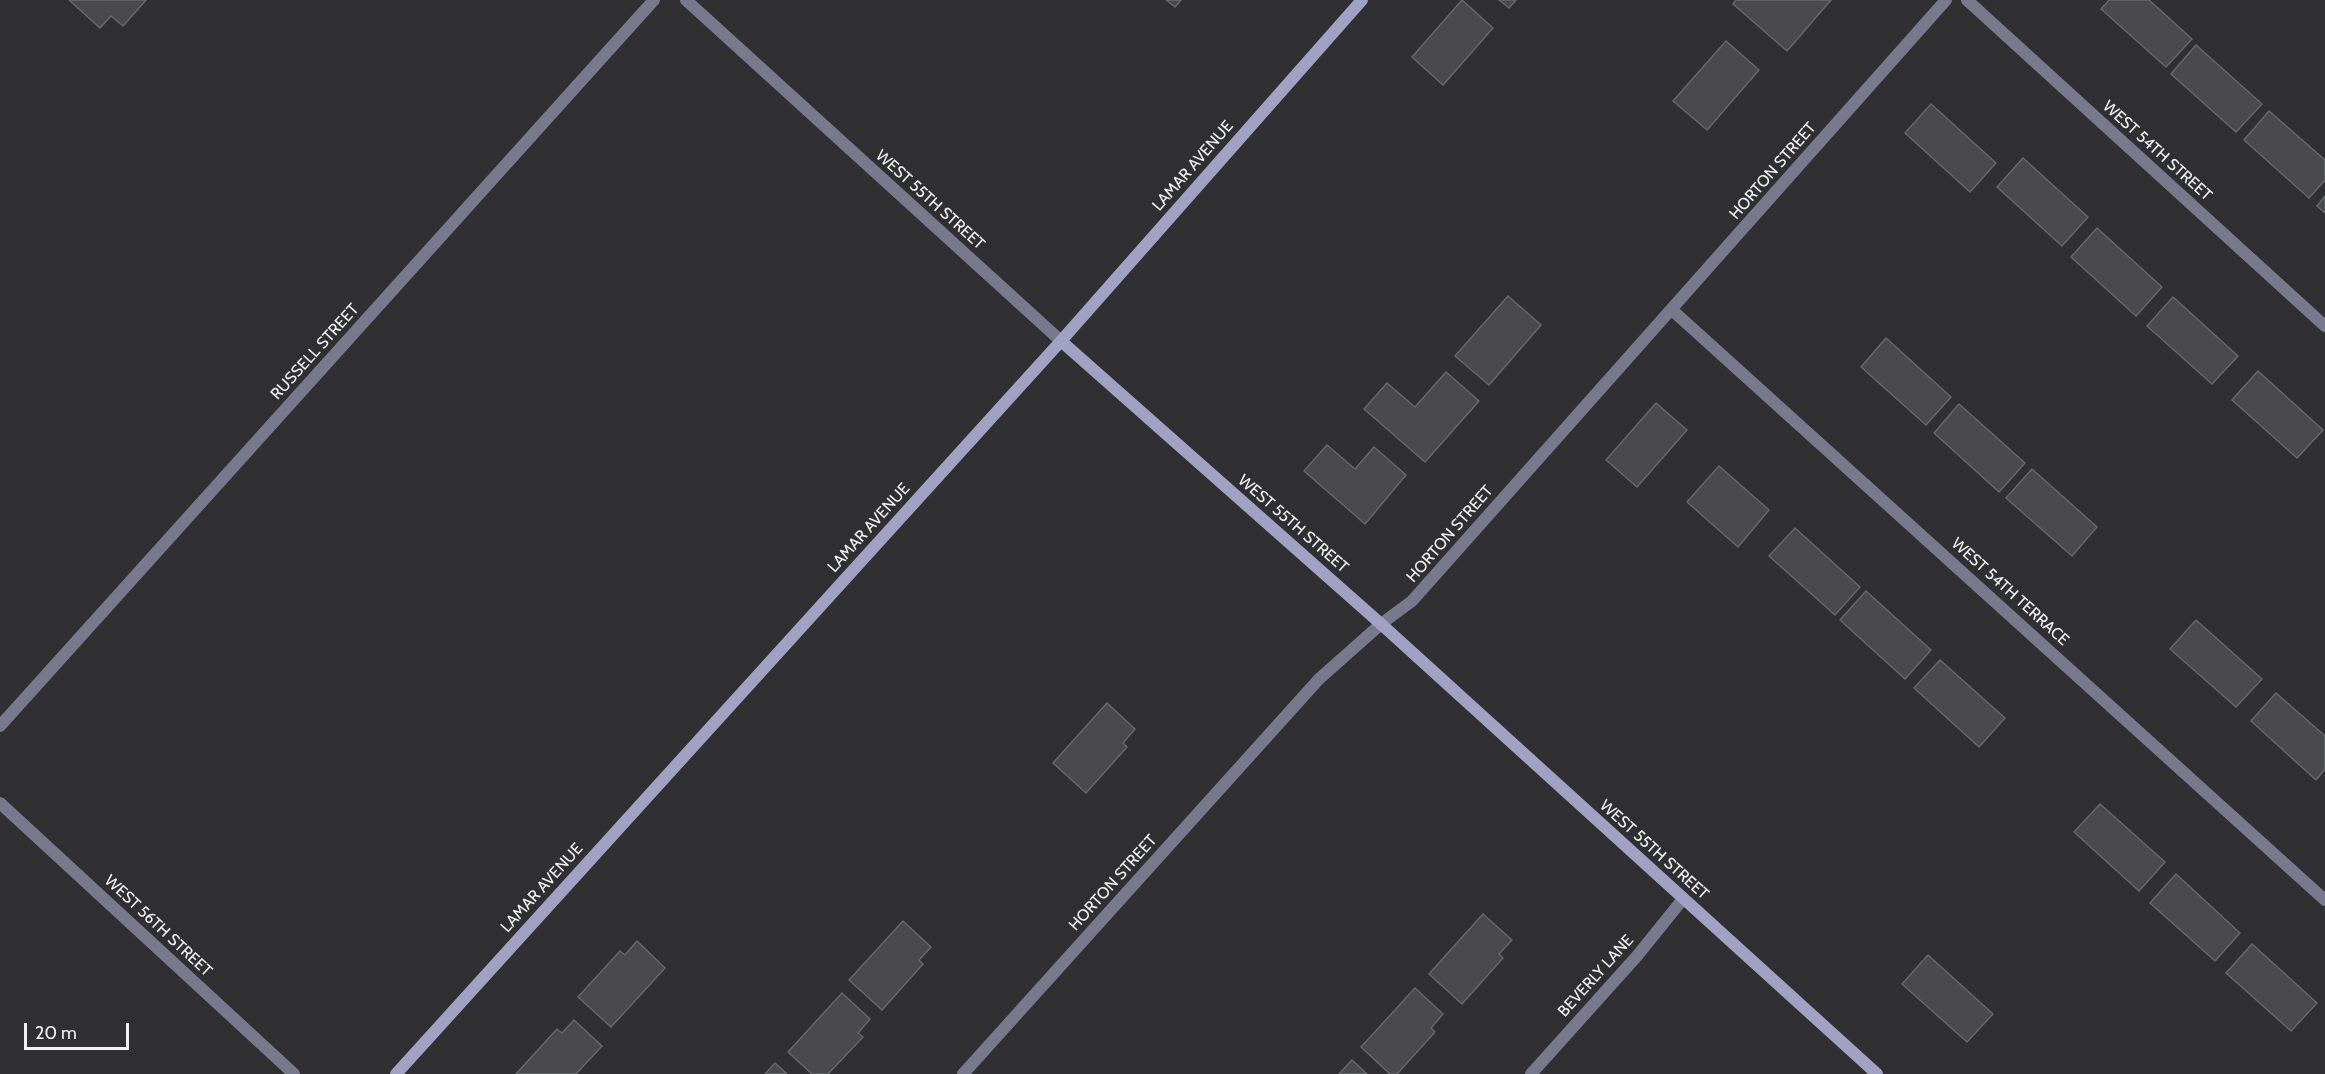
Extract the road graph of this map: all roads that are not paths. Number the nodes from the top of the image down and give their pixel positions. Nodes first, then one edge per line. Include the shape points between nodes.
1 (654, 0) edge
2 (686, 0) edge
3 (1362, 0) edge
4 (1946, 0) edge
5 (1967, 0) edge
6 (1672, 310) junction
7 (2325, 326) edge
8 (1060, 341) junction
9 (1381, 624) junction
10 (0, 726) edge
11 (0, 803) edge
12 (1683, 898) junction
13 (2325, 900) edge
14 (294, 1074) edge
15 (396, 1074) edge
16 (963, 1074) edge
17 (1531, 1074) edge
18 (1877, 1074) edge

1 - 10 street, RUSSELL STREET
2 - 8 street, WEST 55TH STREET
3 - 8 street, LAMAR AVENUE
4 - 6 street, HORTON STREET
5 - 7 street, WEST 54TH STREET
6 - 9 street, HORTON STREET via 1412,602
6 - 13 street, WEST 54TH TERRACE
8 - 9 street, WEST 55TH STREET
8 - 15 street, LAMAR AVENUE
9 - 12 street, WEST 55TH STREET
9 - 16 street, HORTON STREET via 1319,679
11 - 14 street, WEST 56TH STREET
12 - 17 street, BEVERLY LANE via 1637,956
12 - 18 street, WEST 55TH STREET

